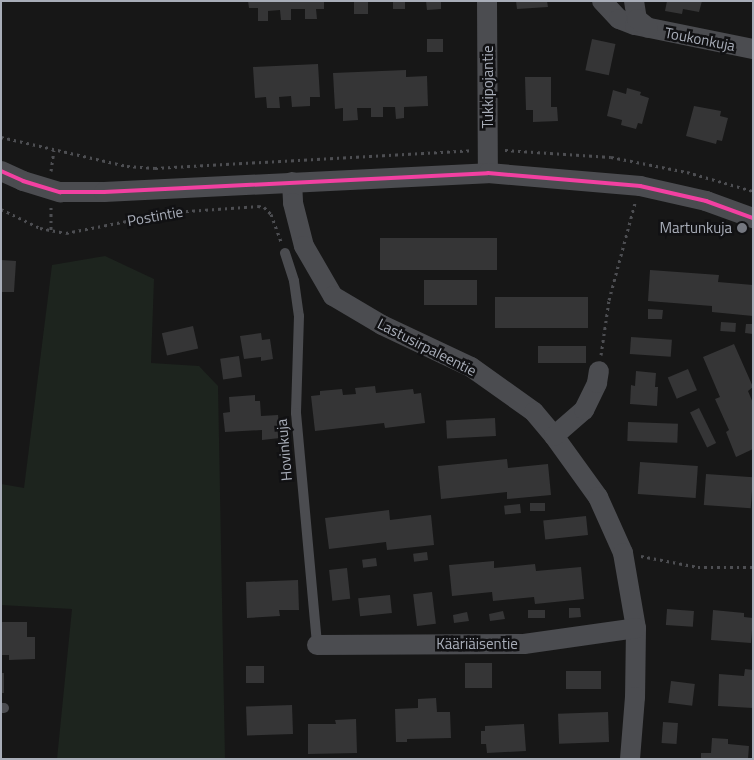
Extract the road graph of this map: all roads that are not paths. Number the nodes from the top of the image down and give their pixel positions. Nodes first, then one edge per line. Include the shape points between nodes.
1 (487, 1) edge
2 (602, 1) edge
3 (634, 1) edge
4 (648, 28) junction
5 (753, 49) edge
6 (1, 171) edge
7 (488, 173) junction
8 (292, 182) junction
9 (753, 218) edge
10 (285, 253) road end
11 (599, 371) road end
12 (554, 436) junction
13 (636, 628) junction
14 (317, 645) joint
15 (630, 759) edge

1 - 7 street, Tukkipojantie
2 - 4 street, Toukonkuja via 618,19
3 - 4 street, Toukonkuja via 637,19
4 - 5 street, Toukonkuja
6 - 8 street, Postintie via 60,192
7 - 8 street, Postintie
7 - 9 street, Postintie via 640,186 706,201
8 - 12 street, Lastusirpaleentie via 293,203 304,246 333,296 382,325 471,367 534,412
10 - 14 lane, Hovinkuja via 300,316 296,413
11 - 12 street via 598,383 584,410
12 - 13 street, Lastusirpaleentie via 598,497 623,553
13 - 14 street, Kääriäisentie via 524,644
13 - 15 street, Lastusirpaleentie

